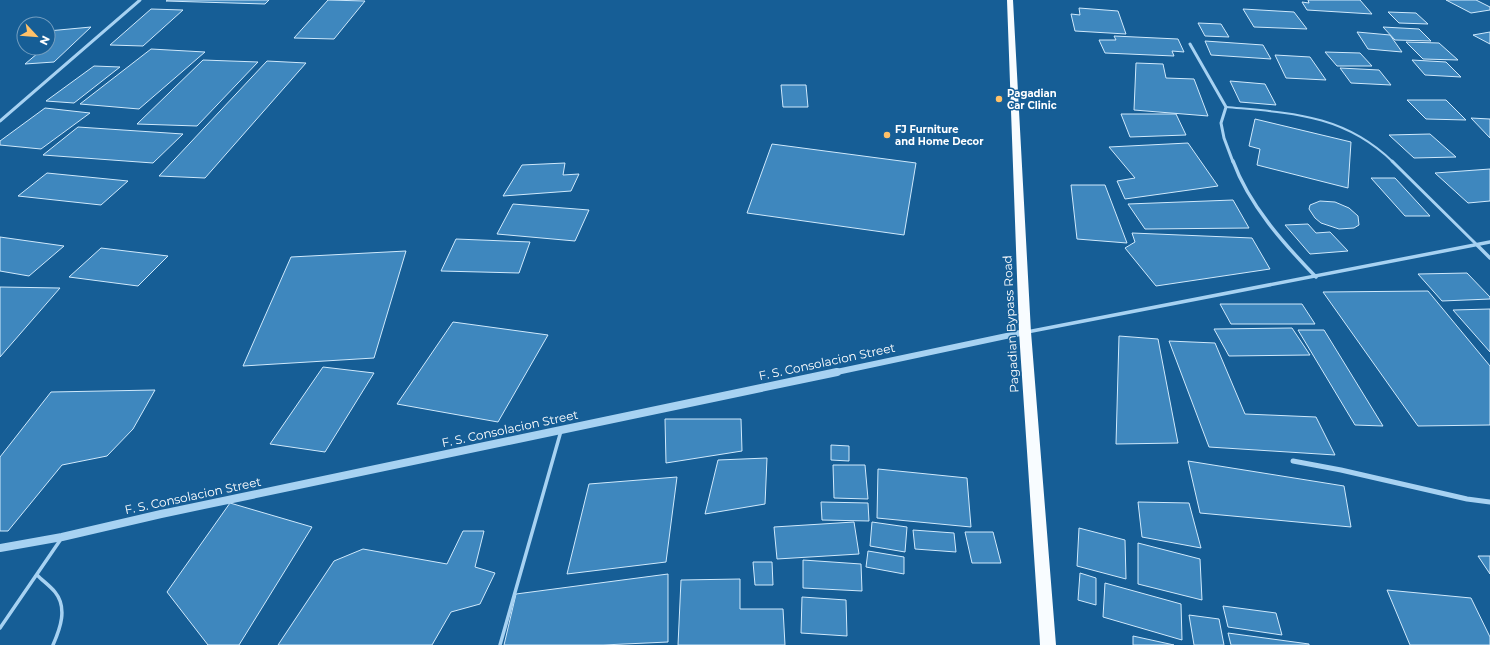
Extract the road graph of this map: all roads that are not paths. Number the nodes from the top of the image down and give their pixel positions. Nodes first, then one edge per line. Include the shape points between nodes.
1 (140, 0) edge
2 (1010, 0) edge
3 (1190, 44) dead end
4 (1226, 107) junction
5 (0, 121) edge
6 (1490, 242) edge
7 (1477, 245) junction
8 (1490, 258) edge
9 (1316, 277) junction
10 (1025, 332) junction
11 (561, 431) junction
12 (1293, 461) dead end
13 (1490, 502) edge
14 (62, 537) junction
15 (0, 548) edge
16 (37, 574) junction
17 (0, 628) edge
18 (53, 645) edge
19 (500, 645) edge
20 (1048, 645) edge

1 - 5 street
2 - 10 highway, Pagadian Bypass Road
3 - 4 street
4 - 7 lane via 1304,116 1347,129 1380,150
4 - 9 street via 1221,123 1238,176 1270,227
6 - 7 street
7 - 8 street
7 - 9 street
9 - 10 street
10 - 11 street, F. S. Consolacion Street
10 - 20 highway, Pagadian Bypass Road
11 - 14 street, F. S. Consolacion Street
11 - 19 lane
12 - 13 street via 1467,500
14 - 15 street, F. S. Consolacion Street
14 - 16 lane
16 - 17 lane
16 - 18 lane via 57,594 63,610

